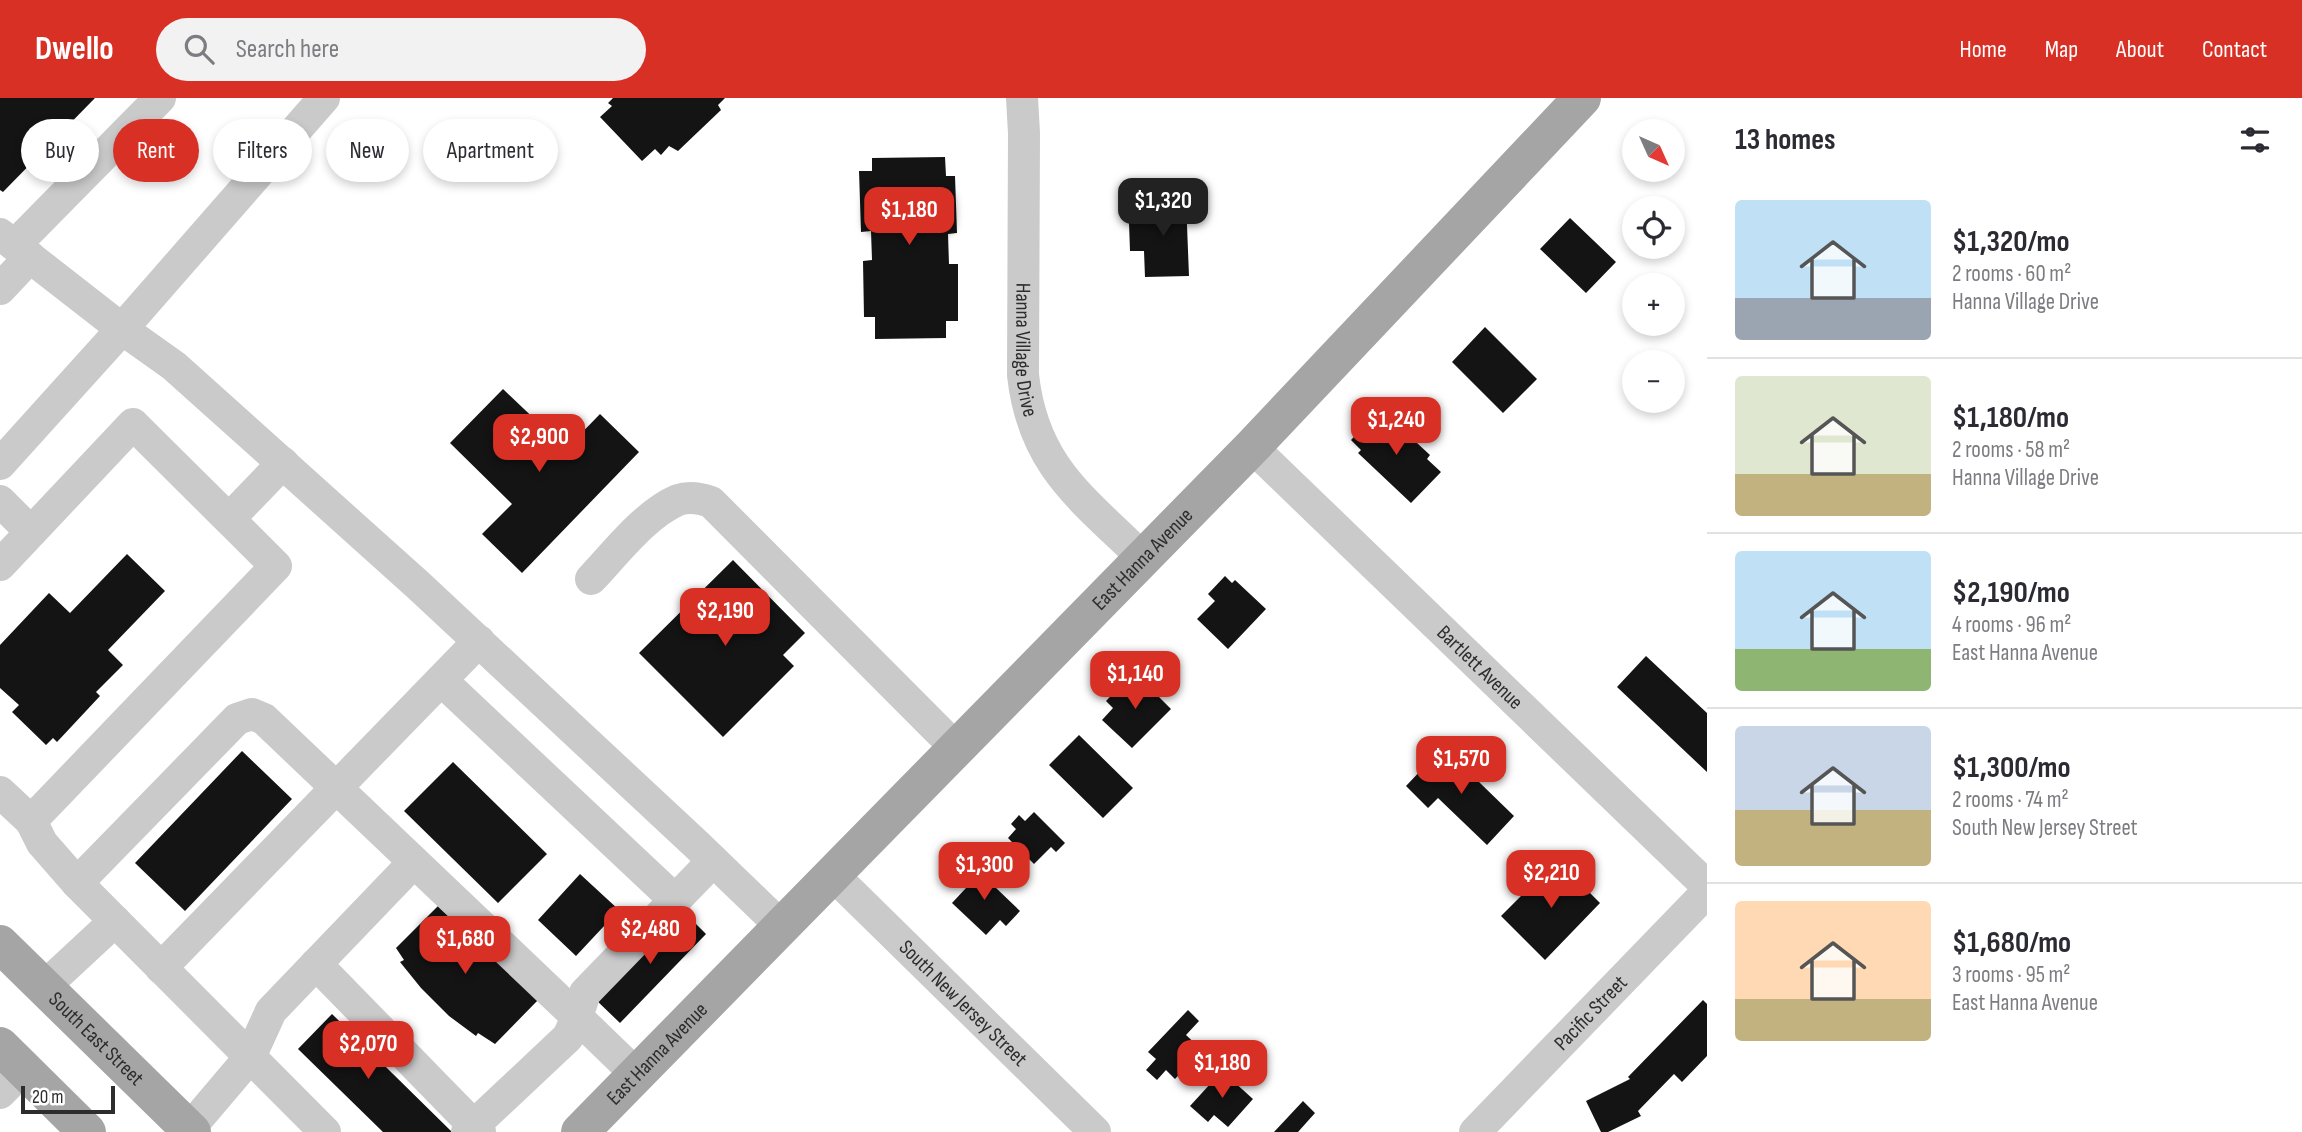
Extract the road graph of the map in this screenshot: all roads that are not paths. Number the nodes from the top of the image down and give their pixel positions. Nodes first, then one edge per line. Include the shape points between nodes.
1 (160, 98) edge
2 (324, 98) edge
3 (1022, 98) edge
4 (1582, 98) edge
5 (15, 245) edge
6 (0, 289) edge
7 (122, 329) junction
8 (1252, 447) junction
9 (283, 463) junction
10 (0, 464) edge
11 (0, 501) edge
12 (229, 519) junction
13 (31, 532) junction
14 (1143, 558) junction
15 (0, 565) edge
16 (591, 579) dead end
17 (479, 642) junction
18 (441, 680) junction
19 (956, 748) junction
20 (336, 788) junction
21 (0, 792) edge
22 (31, 821) junction
23 (713, 861) junction
24 (414, 862) junction
25 (832, 874) junction
26 (77, 883) junction
27 (1707, 886) edge
28 (1707, 892) edge
29 (675, 900) junction
30 (115, 921) junction
31 (781, 926) junction
32 (0, 944) edge
33 (316, 964) junction
34 (161, 968) junction
35 (44, 987) junction
36 (577, 1017) junction
37 (250, 1057) junction
38 (8, 1070) edge
39 (636, 1074) junction
40 (473, 1130) edge
41 (191, 1131) edge
42 (87, 1132) edge
43 (325, 1132) edge
44 (580, 1132) edge
45 (1095, 1132) edge
46 (1475, 1132) edge

1 - 5 street
2 - 7 street
3 - 14 street, Hanna Village Drive via 1023,374 1030,414 1047,456 1065,482
4 - 8 main road, East Hanna Avenue
5 - 6 street
5 - 7 street
7 - 9 street via 174,366
7 - 10 street
8 - 14 main road, East Hanna Avenue
8 - 27 street, Bartlett Avenue
9 - 12 street
9 - 17 street
11 - 13 street
12 - 13 street via 133,424
12 - 22 street via 276,566
13 - 15 street
14 - 19 main road, East Hanna Avenue
16 - 19 street via 648,520 678,500 696,497 711,502
17 - 18 street
17 - 23 street
18 - 20 street
18 - 29 street
19 - 25 main road, East Hanna Avenue
20 - 24 street
20 - 26 street via 264,719 252,714 237,719
20 - 34 street
21 - 22 street
22 - 26 street via 42,843
23 - 29 street
23 - 31 street
24 - 33 street
24 - 36 street
25 - 31 main road, East Hanna Avenue
25 - 45 street, South New Jersey Street
26 - 30 street
28 - 46 street, Pacific Street
29 - 36 street via 585,993
30 - 34 street
30 - 35 street
31 - 39 main road, East Hanna Avenue
32 - 35 main road, South East Street
33 - 37 street via 271,1011
33 - 40 street
34 - 37 street
35 - 41 main road, South East Street
36 - 39 street
36 - 40 street via 569,1037
37 - 41 street
37 - 43 street
38 - 42 main road
39 - 44 main road, East Hanna Avenue

